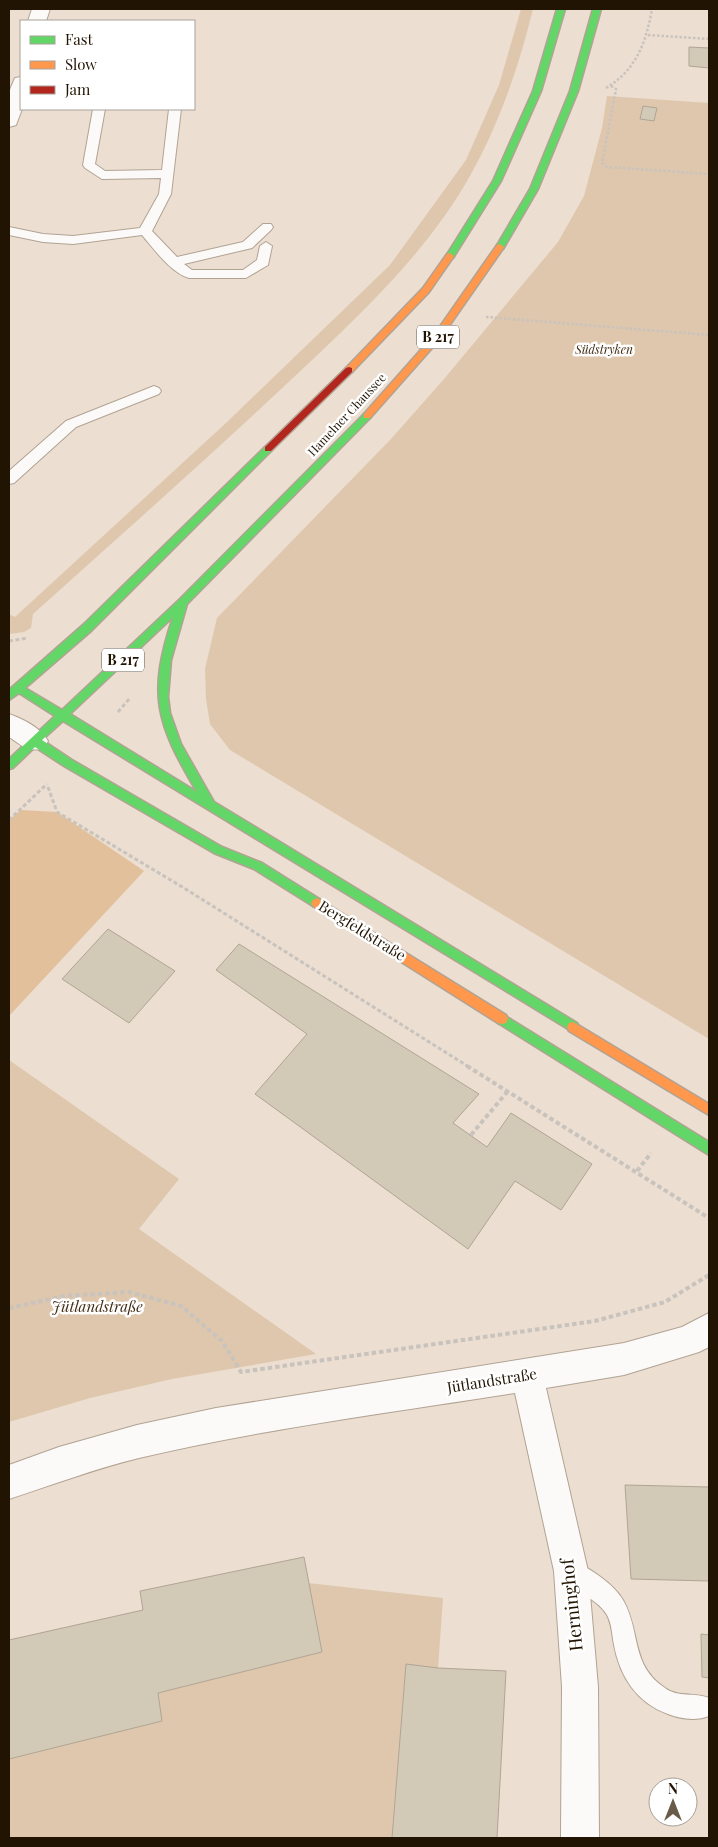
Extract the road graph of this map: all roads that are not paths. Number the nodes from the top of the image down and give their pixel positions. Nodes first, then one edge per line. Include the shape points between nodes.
1 (561, 9) edge
2 (596, 9) edge
3 (20, 85) edge
4 (99, 110) edge
5 (176, 110) edge
6 (9, 121) edge
7 (167, 174) junction
8 (267, 227) dead end
9 (9, 231) edge
10 (144, 231) junction
11 (266, 246) dead end
12 (174, 262) junction
13 (154, 391) dead end
14 (9, 479) edge
15 (183, 602) junction
16 (12, 689) edge
17 (61, 715) junction
18 (9, 724) edge
19 (35, 741) junction
20 (9, 765) edge
21 (211, 806) junction
22 (709, 1110) edge
23 (709, 1149) edge
24 (709, 1329) edge
25 (527, 1375) junction
26 (9, 1482) edge
27 (571, 1571) junction
28 (702, 1707) dead end
29 (580, 1838) edge

1 - 16 main road, Hamelner Chaussee / B 217 via 537,91 497,181 426,290 87,628
2 - 15 main road, Hamelner Chaussee / B 217 via 574,91 560,127 534,189 492,261 438,337 362,422
3 - 6 street
4 - 7 lane via 89,166 102,175
5 - 7 lane
7 - 10 lane via 165,194
8 - 12 lane via 247,245
9 - 10 lane via 73,240
10 - 12 lane
11 - 12 lane via 263,262 246,274 189,274
13 - 14 lane via 71,424
15 - 17 main road, Hamelner Chaussee / B 217
15 - 21 main road via 167,660 162,690 164,712 178,753
16 - 17 main road, Bergfeldstraße
17 - 19 main road, Hamelner Chaussee / B 217
17 - 21 main road, Bergfeldstraße
18 - 19 street, Bergfeldstraße
19 - 20 main road, Hamelner Chaussee / B 217
19 - 23 main road, Bergfeldstraße via 218,850 258,866
21 - 22 main road, Bergfeldstraße
24 - 25 street, Jütlandstraße via 688,1341 624,1359
25 - 26 street, Jütlandstraße via 216,1425 137,1442
25 - 27 street, Herninghof
27 - 28 lane via 610,1602 618,1614 633,1672 642,1684 676,1705
27 - 29 street, Herninghof via 580,1687

